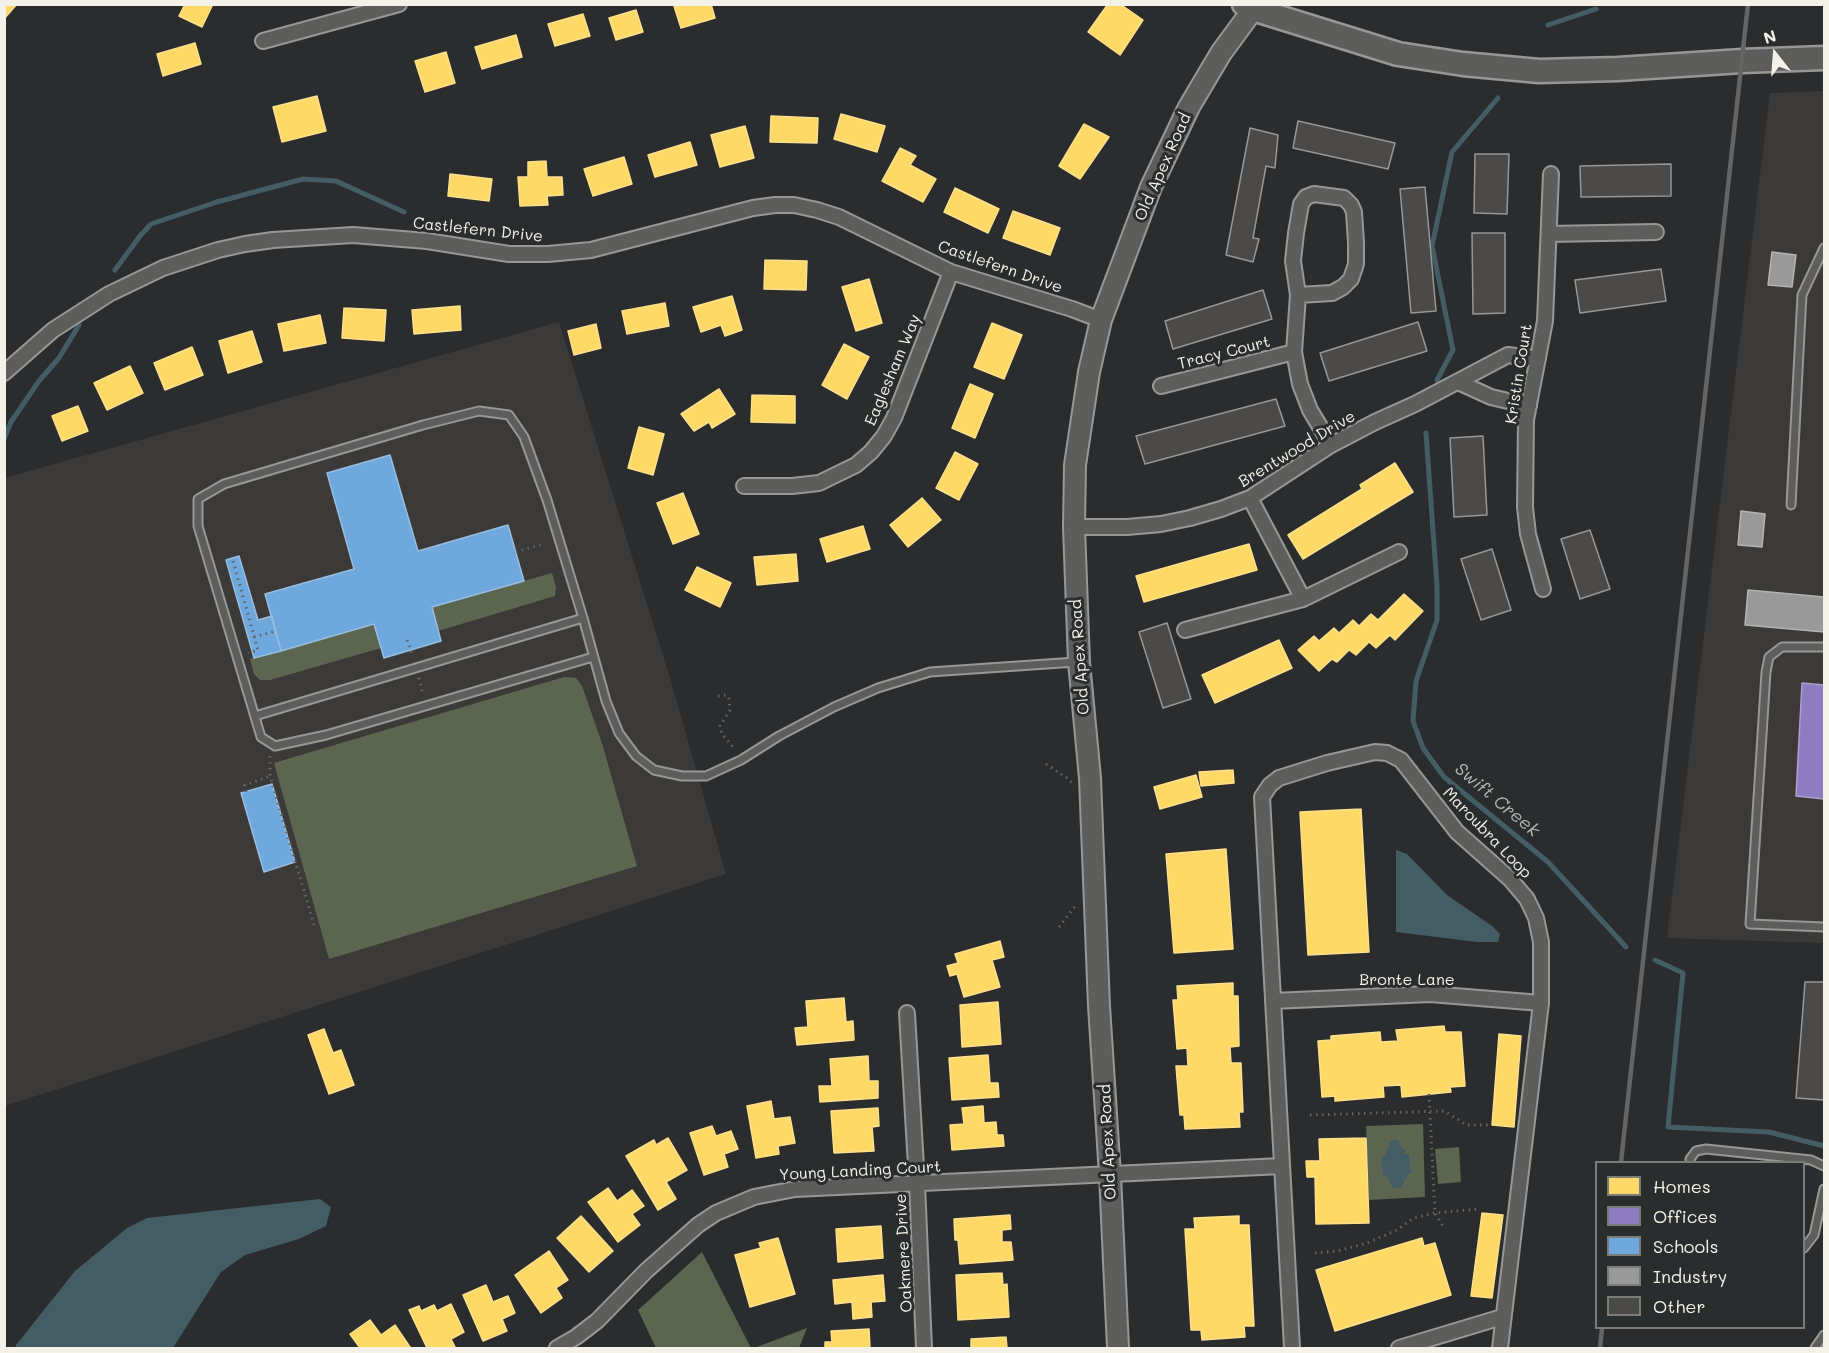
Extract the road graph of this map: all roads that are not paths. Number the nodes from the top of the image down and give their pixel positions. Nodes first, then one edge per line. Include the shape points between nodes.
1 (399, 4) edge
2 (1252, 6) edge
3 (263, 41) dead end
4 (1824, 58) edge
5 (1551, 174) dead end
6 (1656, 232) dead end
7 (1549, 234) junction
8 (1824, 248) edge
9 (951, 272) junction
10 (1298, 295) junction
11 (1101, 320) junction
12 (1294, 352) junction
13 (1538, 359) junction
14 (4, 373) edge
15 (1458, 382) junction
16 (1161, 386) dead end
17 (1529, 406) junction
18 (1331, 446) junction
19 (744, 486) dead end
20 (1250, 498) junction
21 (1791, 505) dead end
22 (1074, 527) junction
23 (1400, 552) dead end
24 (1543, 589) dead end
25 (1302, 599) junction
26 (583, 618) junction
27 (1185, 630) dead end
28 (1824, 647) edge
29 (594, 657) junction
30 (1079, 662) junction
31 (255, 716) junction
32 (1824, 927) edge
33 (1273, 1000) junction
34 (1541, 1003) junction
35 (907, 1013) dead end
36 (1690, 1161) edge
37 (1282, 1166) junction
38 (1824, 1166) edge
39 (1110, 1175) junction
40 (917, 1184) junction
41 (1824, 1189) edge
42 (1805, 1246) edge
43 (1503, 1317) junction
44 (1824, 1335) edge
45 (557, 1348) edge
46 (924, 1348) edge
47 (1118, 1348) edge
48 (1292, 1348) edge
49 (1400, 1348) edge
50 (1500, 1348) edge
51 (1815, 1348) edge

1 - 3 street
2 - 4 main road via 1398,54 1539,71
2 - 11 main road, Old Apex Road via 1189,107 1151,187
5 - 7 street, Kristin Court
6 - 7 street
7 - 13 street, Kristin Court via 1545,321
8 - 21 lane via 1802,295
9 - 11 street, Castlefern Drive
9 - 14 street, Castlefern Drive via 838,217 794,205 753,208 591,250 548,255 508,254 353,235 273,240 209,253 136,280 53,330
9 - 19 street, Eaglesham Way via 894,418 871,452 856,465 819,483
10 - 10 street via 1293,261 1301,204 1314,194 1344,198 1354,212 1356,264 1351,279 1332,293
10 - 12 street
11 - 22 main road, Old Apex Road via 1075,465
12 - 16 street, Tracy Court
12 - 18 street via 1310,410
13 - 15 street, Brentwood Drive via 1508,355
13 - 17 street, Kristin Court
15 - 17 street via 1491,397
15 - 18 street, Brentwood Drive
17 - 24 street, Kristin Court via 1525,507
18 - 20 street, Brentwood Drive
20 - 22 street, Brentwood Drive via 1161,524
20 - 25 street
22 - 30 main road, Old Apex Road
23 - 25 street
25 - 27 street
26 - 29 lane
26 - 31 lane
26 - 31 lane via 543,489 524,437 509,415 479,411 224,484 198,499 198,526
28 - 32 lane via 1782,647 1769,657 1750,924
29 - 30 lane via 620,733 636,756 654,770 682,776 706,776 834,707 930,672
29 - 31 lane via 326,735 274,746 261,738
30 - 39 main road, Old Apex Road via 1090,778
33 - 34 street, Bronte Lane via 1430,994
33 - 34 street, Maroubra Loop via 1262,796 1279,778 1375,752 1401,760 1457,832 1527,899 1541,942
33 - 37 street, Maroubra Loop
34 - 43 street, Maroubra Loop
35 - 40 street, Oakmere Drive
36 - 38 lane via 1696,1152 1706,1149 1811,1160
37 - 39 street, Young Landing Court
37 - 48 street, Maroubra Loop
39 - 40 street, Young Landing Court
39 - 47 main road, Old Apex Road
40 - 45 street, Young Landing Court via 795,1190 735,1204 698,1225 597,1321
40 - 46 street, Oakmere Drive
41 - 42 lane via 1814,1235
43 - 49 street
43 - 50 street, Maroubra Loop
44 - 51 lane

